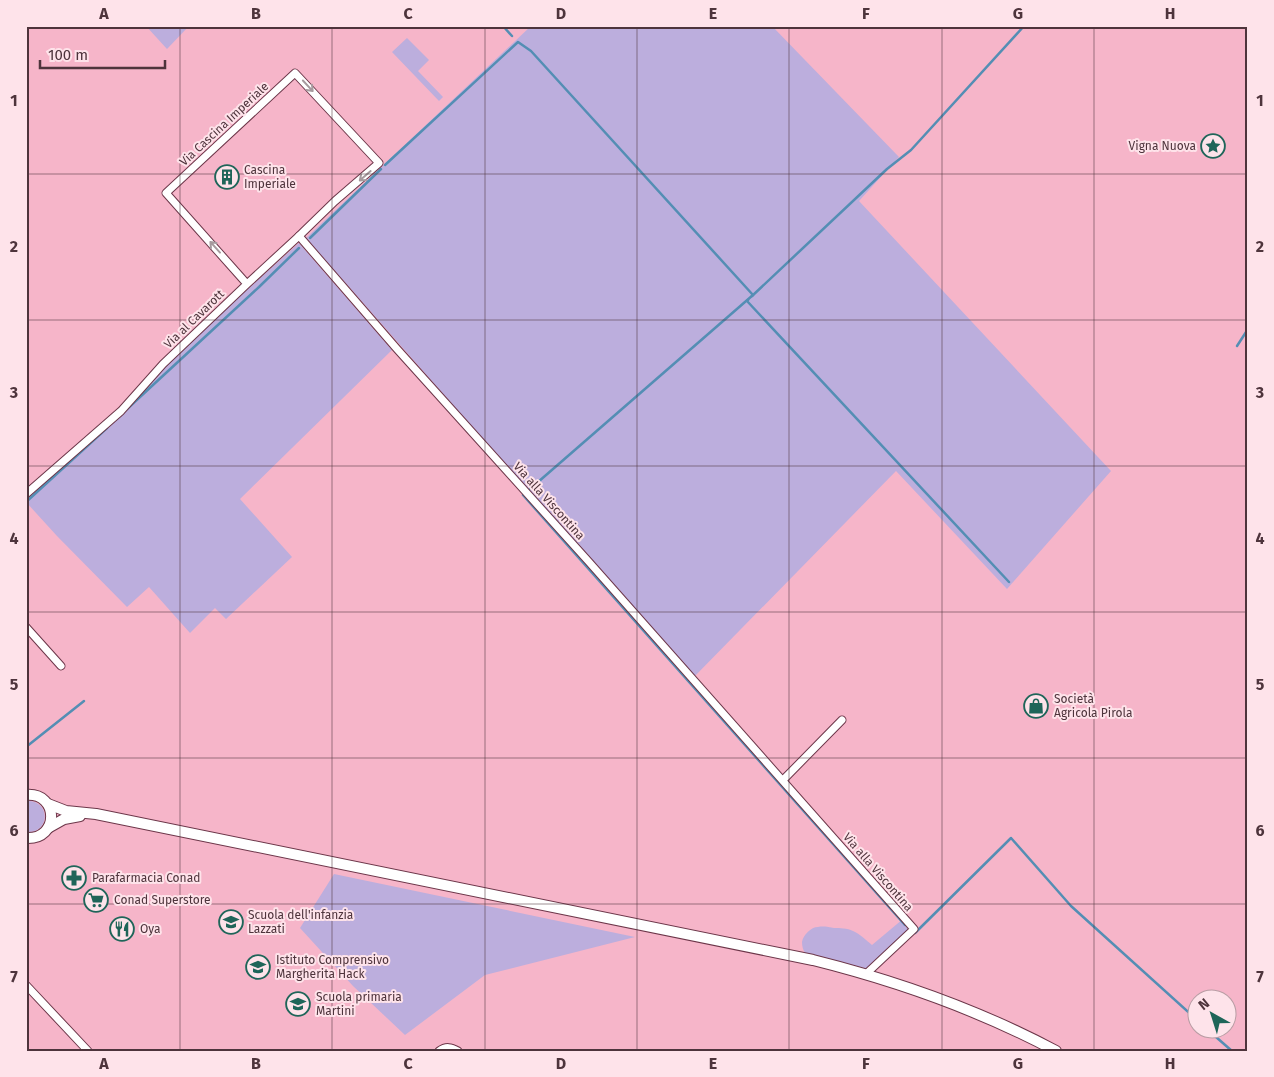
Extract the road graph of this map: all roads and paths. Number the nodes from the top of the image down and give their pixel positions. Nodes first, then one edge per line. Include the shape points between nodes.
1 (379, 163) joint
2 (299, 236) junction
3 (247, 284) junction
4 (26, 494) edge
5 (26, 627) edge
6 (61, 666) dead end
7 (842, 720) dead end
8 (783, 780) junction
9 (26, 795) edge
10 (48, 804) junction
11 (96, 814) junction
12 (48, 828) junction
13 (26, 838) edge
14 (866, 974) junction
15 (26, 985) edge
16 (88, 1051) edge
17 (439, 1051) edge
18 (458, 1051) edge
19 (1056, 1051) edge

1 -> 2 street, Via al Cavarott
3 -> 1 street, Via Cascina Imperiale via 166,193 295,73
2 - 3 street, Via al Cavarott
2 - 8 street, Via alla Viscontina
3 - 4 street, Via al Cavarott via 163,364 122,411
5 - 6 street
7 - 8 street
8 - 14 street, Via alla Viscontina via 914,929
9 - 10 main road via 37,796
10 - 11 main road via 66,811
10 - 12 main road via 52,815
11 - 12 main road via 64,819
11 - 14 main road via 813,960
12 - 13 main road via 39,836
14 - 19 main road via 963,1008
15 - 16 street
17 - 18 street via 446,1047

